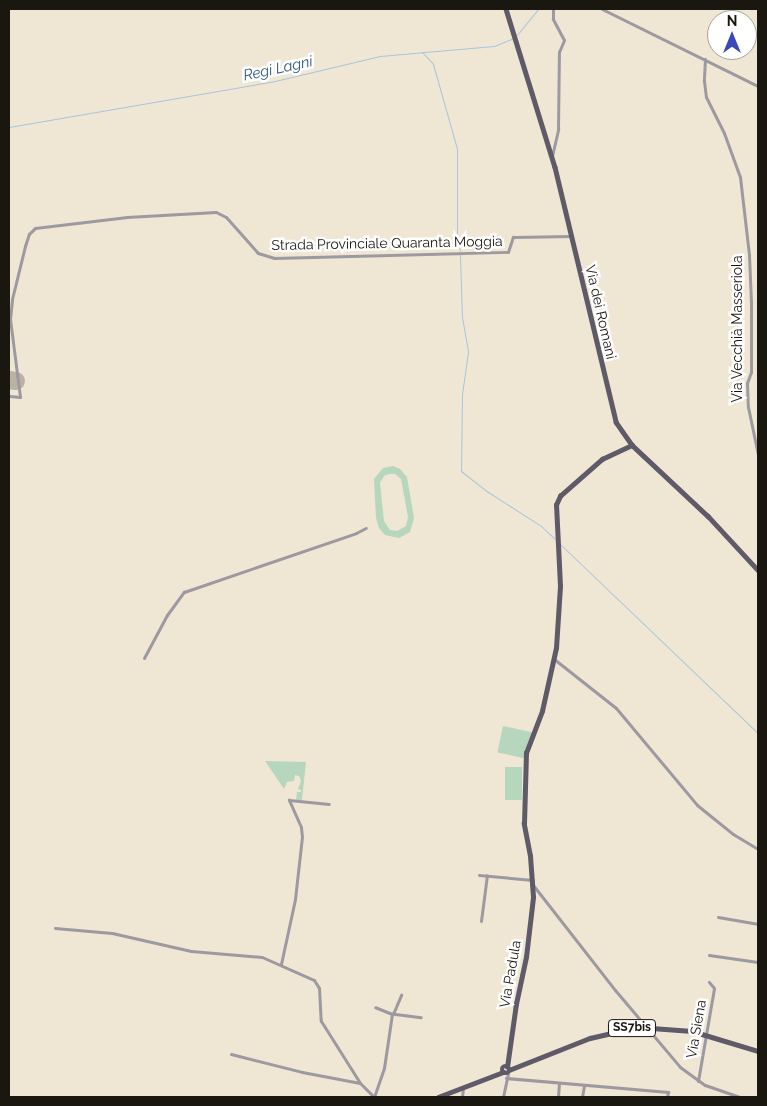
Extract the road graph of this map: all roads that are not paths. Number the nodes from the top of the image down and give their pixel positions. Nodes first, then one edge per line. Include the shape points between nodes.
1 (506, 9) edge
2 (552, 9) edge
3 (602, 9) edge
4 (705, 59) junction
5 (758, 86) edge
6 (552, 157) junction
7 (572, 236) junction
8 (9, 396) edge
9 (632, 445) junction
10 (758, 455) edge
11 (366, 528) dead end
12 (758, 570) edge
13 (144, 658) dead end
14 (554, 660) junction
15 (329, 804) dead end
16 (758, 849) edge
17 (479, 875) dead end
18 (487, 875) junction
19 (533, 883) junction
20 (718, 917) dead end
21 (481, 921) dead end
22 (758, 924) edge
23 (55, 928) dead end
24 (709, 955) dead end
25 (758, 962) edge
26 (282, 964) junction
27 (709, 982) dead end
28 (401, 995) dead end
29 (375, 1006) dead end
30 (394, 1014) junction
31 (421, 1017) dead end
32 (646, 1027) junction
33 (706, 1034) junction
34 (758, 1051) edge
35 (231, 1054) dead end
36 (506, 1073) junction
37 (698, 1081) junction
38 (360, 1083) junction
39 (559, 1084) junction
40 (584, 1086) junction
41 (464, 1088) junction
42 (374, 1097) edge
43 (438, 1097) edge
44 (462, 1097) edge
45 (503, 1097) edge
46 (558, 1097) edge
47 (582, 1097) edge
48 (667, 1097) edge
49 (739, 1097) edge

1 - 6 main road, Via dei Romani
2 - 6 street via 564,40 559,52 558,129
3 - 4 street
4 - 5 street
4 - 10 street, Via Vecchià Masseriola via 706,97 740,177 751,302 748,407
6 - 7 main road, Via dei Romani
7 - 8 street, Strada Provinciale Quaranta Moggia via 518,236 511,239 508,252 266,257 252,248 226,216 216,212 110,218 33,228 25,246 10,312 20,397
7 - 9 main road, Via dei Romani via 614,414
9 - 12 main road, Via dei Romani via 708,516
9 - 14 main road, Via Padula via 602,459 560,496 555,512 560,586
11 - 13 street via 184,592 167,615
14 - 16 street via 616,708 697,805
14 - 19 main road, Via Padula via 542,711 526,753 524,810
15 - 26 street via 289,800 302,837 295,899
17 - 18 street
18 - 19 street
18 - 21 street
19 - 32 street
19 - 36 main road, Via Padula via 526,957
20 - 22 street
23 - 26 street via 112,933 191,951 253,956
24 - 25 street
26 - 38 street via 317,984 321,1022
27 - 33 street, Via Siena via 714,988
28 - 30 street
29 - 30 street
30 - 31 street
30 - 42 street via 384,1068
32 - 33 main road, SS7bis via 677,1028
32 - 36 main road, SS7bis via 600,1034
32 - 37 street via 680,1066
33 - 34 main road, SS7bis
33 - 37 street, Via Siena
35 - 38 street
36 - 39 street
36 - 41 main road, SS7bis
36 - 45 street
37 - 49 street
38 - 42 street
39 - 40 street
39 - 46 street
40 - 47 street
40 - 48 street via 668,1092
41 - 43 main road, SS7bis
41 - 44 street

